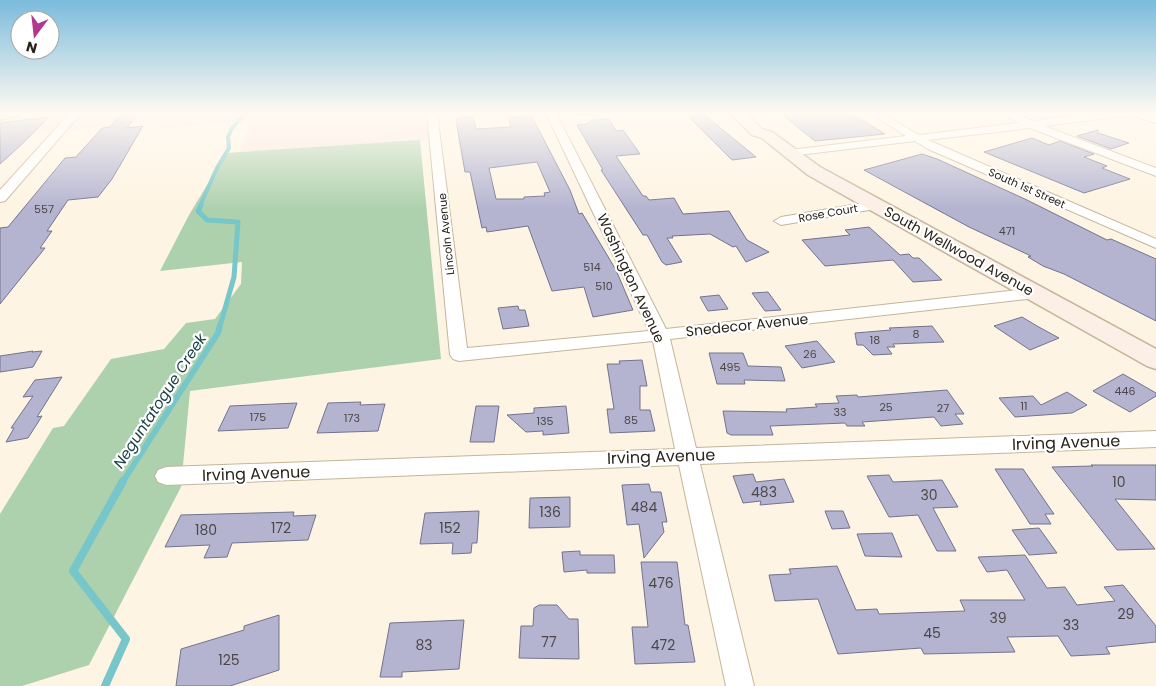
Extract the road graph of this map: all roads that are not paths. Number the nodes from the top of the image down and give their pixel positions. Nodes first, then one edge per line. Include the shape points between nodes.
1 (47, 145) edge
2 (436, 145) edge
3 (567, 145) edge
4 (780, 145) edge
5 (858, 145) edge
6 (929, 145) edge
7 (1084, 145) edge
8 (790, 153) junction
9 (1156, 172) edge
10 (0, 198) edge
11 (876, 205) junction
12 (781, 222) dead end
13 (1156, 244) edge
14 (1035, 293) junction
15 (660, 335) junction
16 (459, 354) joint
17 (1156, 360) edge
18 (1156, 439) edge
19 (688, 455) junction
20 (166, 476) dead end
21 (740, 686) edge

1 - 10 street
2 - 16 street, Lincoln Avenue
3 - 15 street, Washington Avenue
4 - 8 main road, South Wellwood Avenue
5 - 8 street
6 - 13 street, South 1st Street
7 - 9 street
8 - 11 main road, South Wellwood Avenue via 814,171
11 - 12 street, Rose Court
11 - 14 main road, South Wellwood Avenue
14 - 15 street, Snedecor Avenue
14 - 17 main road, South Wellwood Avenue
15 - 16 street, Snedecor Avenue
15 - 19 street, Washington Avenue
18 - 19 street, Irving Avenue
19 - 20 street, Irving Avenue
19 - 21 street, Washington Avenue

